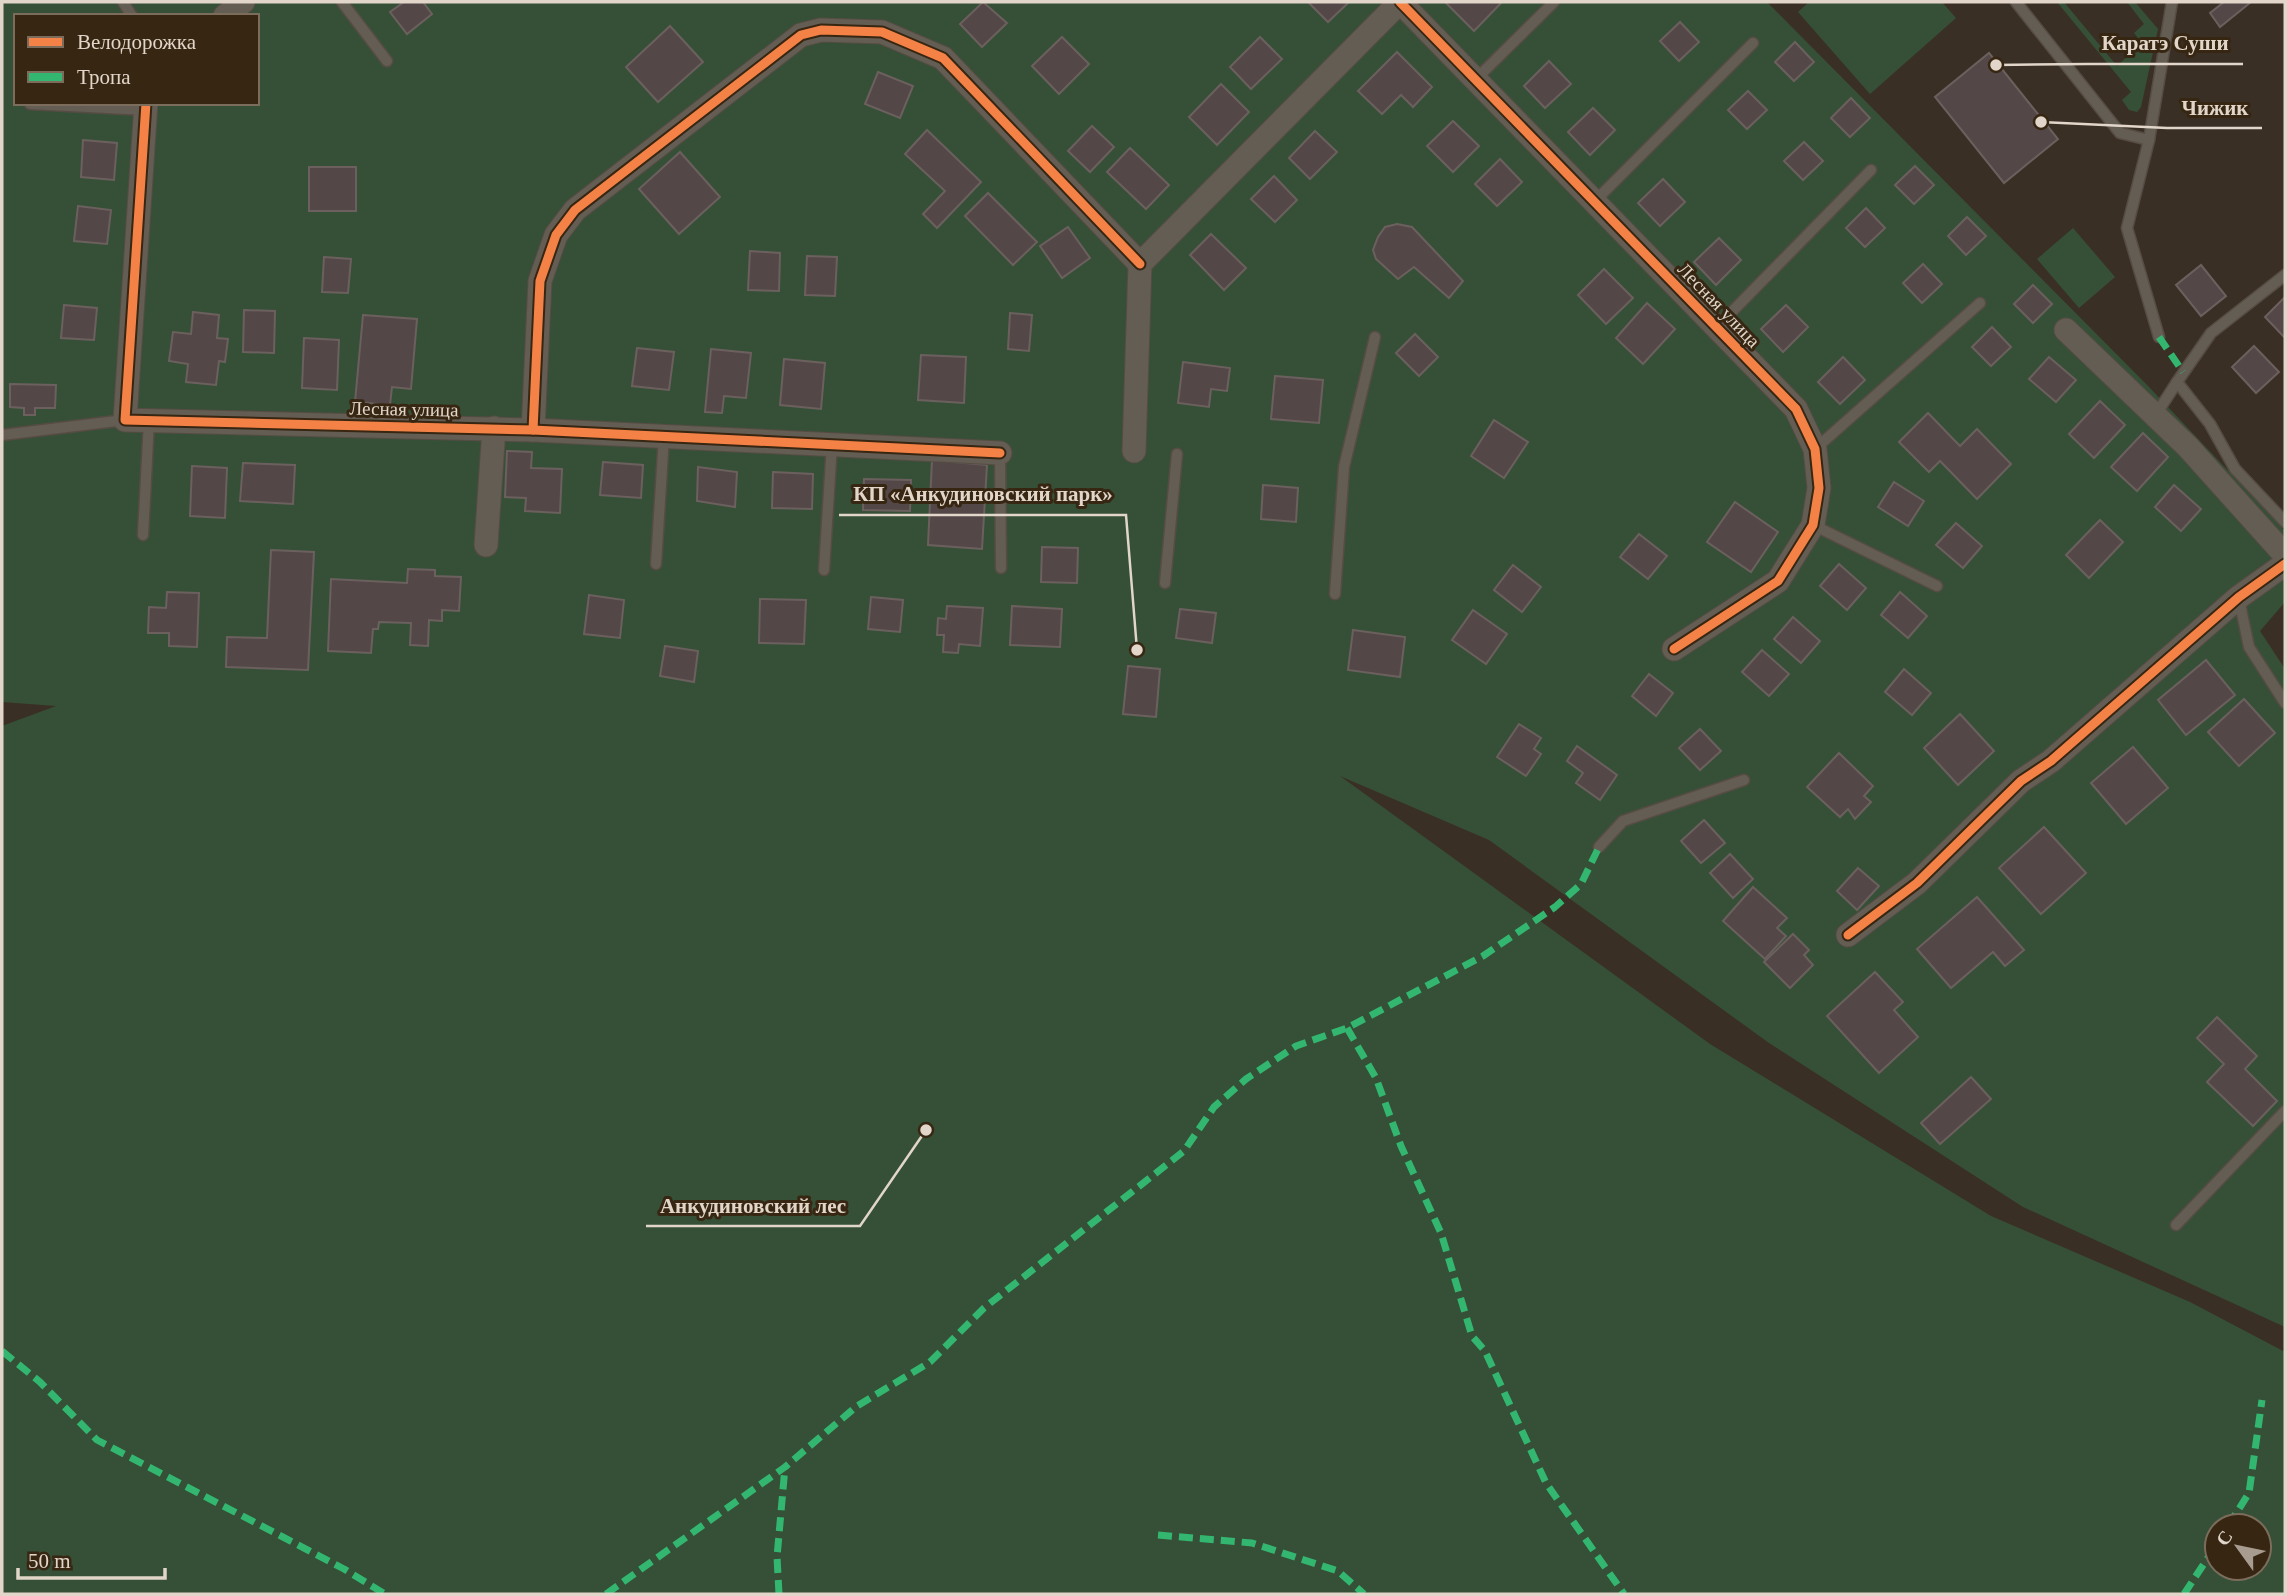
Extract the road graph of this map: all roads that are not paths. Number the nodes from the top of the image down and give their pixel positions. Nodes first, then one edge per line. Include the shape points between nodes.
1 (243, 2) edge
2 (342, 2) edge
3 (1400, 2) edge
4 (1553, 2) edge
5 (2016, 2) edge
6 (2172, 2) edge
7 (228, 14) edge
8 (1753, 43) dead end
9 (387, 61) dead end
10 (1475, 80) junction
11 (69, 105) edge
12 (146, 107) edge
13 (2149, 140) junction
14 (1871, 170) dead end
15 (1594, 202) junction
16 (1140, 264) junction
17 (2285, 275) edge
18 (1980, 303) dead end
19 (1716, 328) junction
20 (2066, 330) dead end
21 (1375, 337) dead end
22 (2159, 337) dead end
23 (2177, 382) junction
24 (2155, 416) junction
25 (125, 420) junction
26 (149, 421) junction
27 (494, 428) junction
28 (533, 430) junction
29 (2, 435) edge
30 (664, 436) junction
31 (832, 444) junction
32 (1815, 449) junction
33 (1134, 451) dead end
34 (1000, 453) joint
35 (1177, 454) dead end
36 (2285, 522) edge
37 (1813, 525) junction
38 (143, 534) dead end
39 (486, 545) dead end
40 (2285, 555) edge
41 (656, 564) dead end
42 (2285, 564) edge
43 (1001, 568) dead end
44 (824, 570) dead end
45 (1165, 583) dead end
46 (1937, 586) dead end
47 (1335, 594) dead end
48 (2239, 597) junction
49 (1674, 649) dead end
50 (2285, 703) edge
51 (1744, 780) dead end
52 (1598, 847) dead end
53 (1848, 935) dead end
54 (2285, 1111) edge
55 (2176, 1225) dead end

1 - 7 street
2 - 9 lane
3 - 10 street, Лесная улица
3 - 16 street
4 - 10 lane
5 - 13 lane via 2120,133
6 - 13 lane
8 - 15 lane
10 - 15 street, Лесная улица
11 - 12 lane
12 - 25 street
13 - 22 lane via 2127,228
14 - 19 lane
15 - 19 street, Лесная улица
16 - 28 street via 943,58 882,32 821,30 801,35 575,210 556,235 540,281
16 - 33 street
17 - 23 lane via 2211,333
18 - 32 lane
19 - 32 street, Лесная улица via 1796,410
20 - 24 street
21 - 47 lane via 1344,467
23 - 24 lane
23 - 36 lane via 2210,424 2235,469
24 - 40 street
25 - 26 street, Лесная улица
25 - 29 lane
26 - 27 street, Лесная улица
26 - 38 lane
27 - 28 street, Лесная улица
27 - 39 street
28 - 30 street, Лесная улица
30 - 31 street, Лесная улица
30 - 41 lane
31 - 34 street, Лесная улица
31 - 44 lane
32 - 37 street, Лесная улица via 1819,488
34 - 43 lane
35 - 45 lane
37 - 46 lane
37 - 49 street, Лесная улица via 1778,581
42 - 48 street
48 - 50 lane via 2249,647
48 - 53 street via 2052,761 2021,781 1917,883
51 - 52 lane via 1623,821
54 - 55 lane

